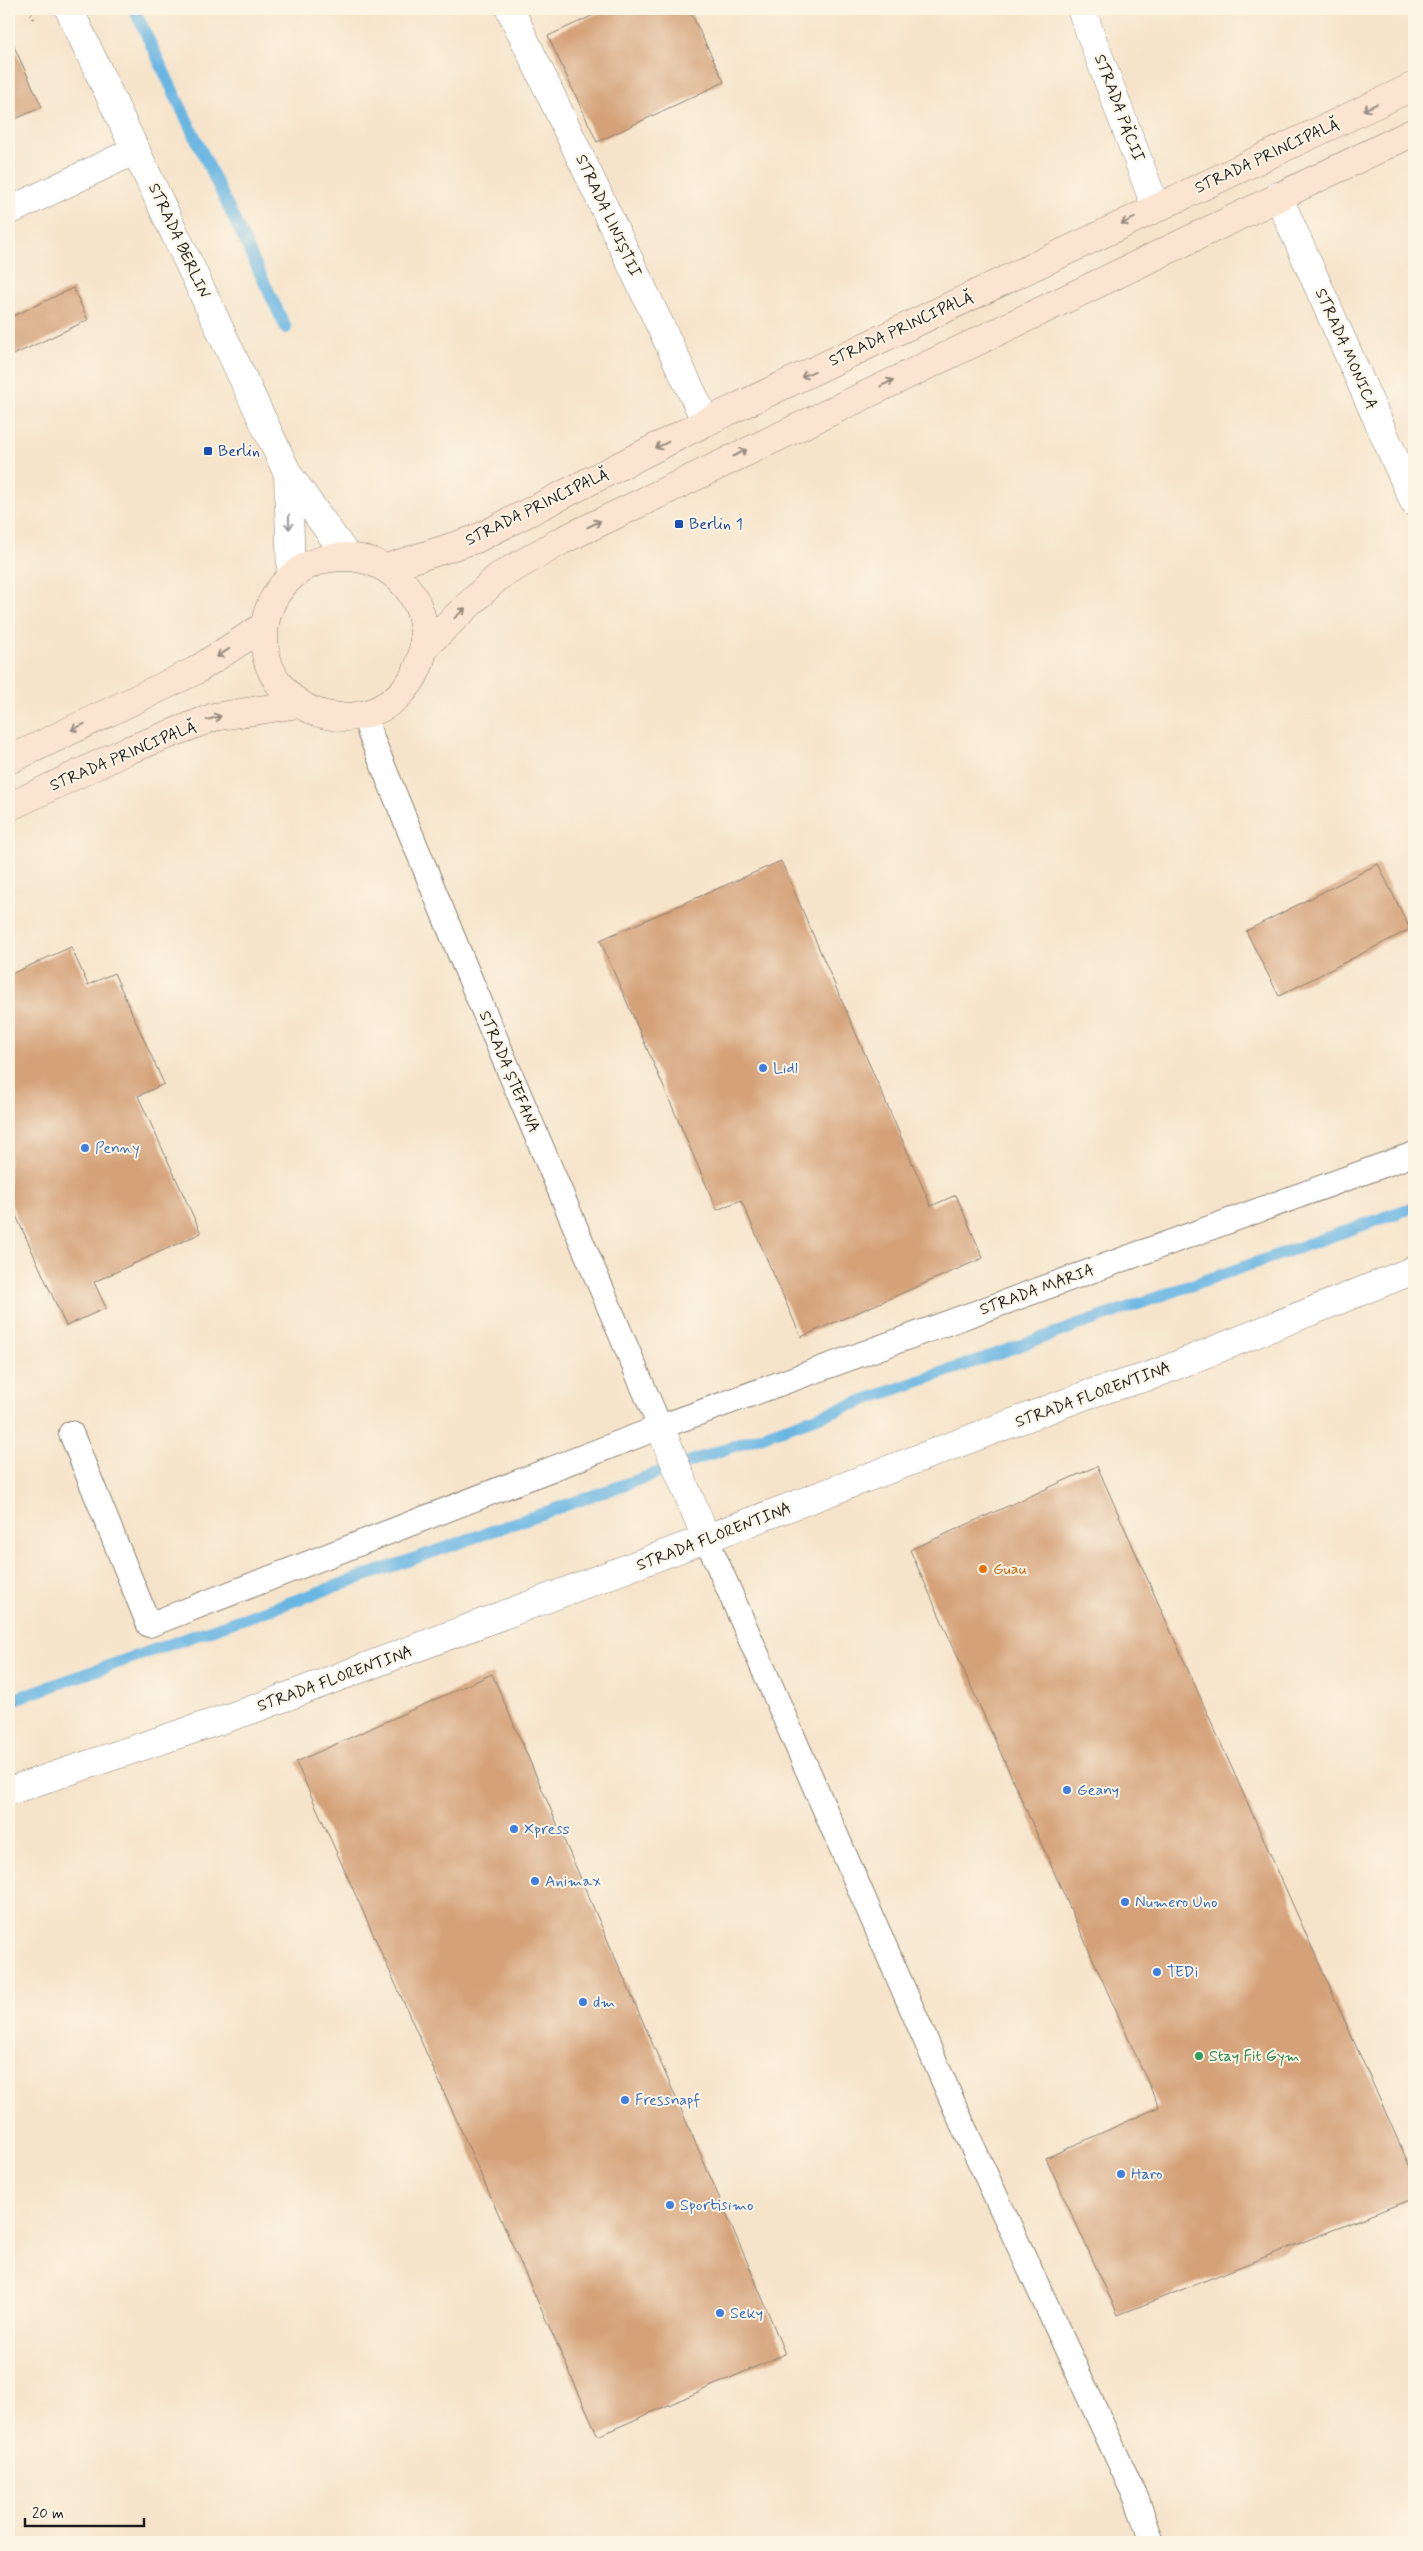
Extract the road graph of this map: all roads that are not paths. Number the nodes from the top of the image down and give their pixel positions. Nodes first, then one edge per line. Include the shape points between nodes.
1 (69, 9) edge
2 (510, 9) edge
3 (1081, 9) edge
4 (1414, 86) edge
5 (1414, 132) edge
6 (136, 150) junction
7 (1278, 196) junction
8 (1156, 208) junction
9 (9, 211) edge
10 (706, 422) junction
11 (288, 474) junction
12 (1414, 502) edge
13 (347, 556) junction
14 (386, 568) junction
15 (291, 576) junction
16 (264, 626) junction
17 (424, 647) junction
18 (298, 704) junction
19 (365, 715) junction
20 (9, 760) edge
21 (9, 807) edge
22 (1414, 1154) edge
23 (1414, 1270) edge
24 (71, 1433) dead end
25 (663, 1435) junction
26 (707, 1540) junction
27 (9, 1791) edge
28 (1152, 2542) edge

1 - 6 street, STRADA BERLIN
2 - 10 street, STRADA LINIȘTII
3 - 8 street, STRADA PĂCII
4 -> 8 main road, STRADA PRINCIPALĂ
5 - 7 main road
6 - 9 street
6 - 11 street, STRADA BERLIN
7 - 12 street, STRADA MONICA
17 -> 7 main road via 498,577 561,540
8 -> 10 main road, STRADA PRINCIPALĂ
10 -> 14 main road, STRADA PRINCIPALĂ via 476,539
11 - 13 street, STRADA BERLIN
11 -> 15 street, STRADA BERLIN
13 - 14 main road via 367,559
13 - 15 main road via 317,560
14 - 17 main road via 399,577 417,602 424,624
15 - 16 main road via 278,590
16 - 18 main road via 264,649 270,670 282,689
16 -> 20 main road via 195,671
17 - 19 main road via 418,670 405,690 387,705
18 - 19 main road via 319,714 342,718
21 -> 18 main road, STRADA PRINCIPALĂ via 126,751 214,717
19 - 25 lane, STRADA ȘTEFANA via 463,962
22 - 25 lane, STRADA MARIA
23 - 26 street, STRADA FLORENTINA via 1150,1376 1089,1394
24 - 25 lane, STRADA MARIA via 149,1625
25 - 26 street
26 - 27 street, STRADA FLORENTINA via 254,1709
26 - 28 lane via 964,2128 1137,2500

